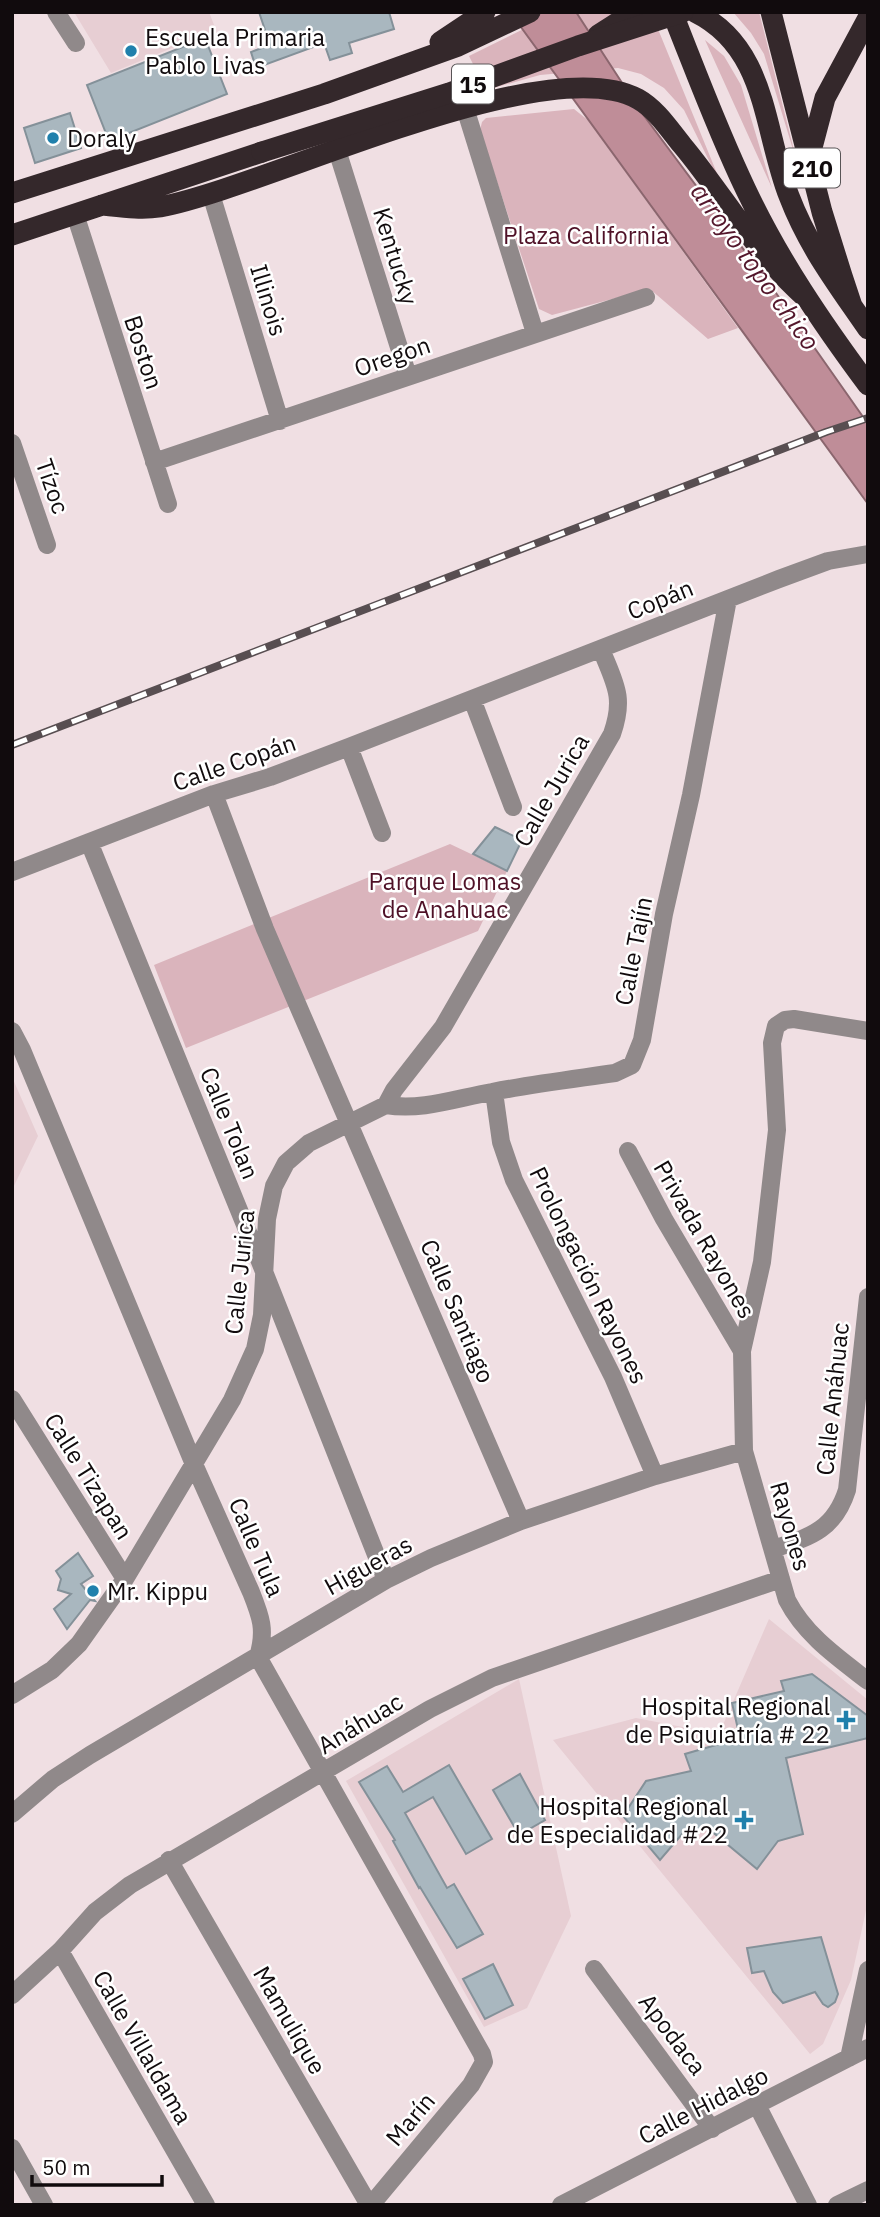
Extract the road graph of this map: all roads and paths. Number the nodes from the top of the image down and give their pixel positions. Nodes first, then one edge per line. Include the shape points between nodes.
1 (56, 12) edge
2 (485, 12) edge
3 (530, 12) edge
4 (634, 12) edge
5 (672, 12) edge
6 (683, 12) edge
7 (695, 12) edge
8 (771, 12) edge
9 (868, 18) edge
10 (76, 43) dead end
11 (578, 46) junction
12 (324, 94) junction
13 (465, 108) junction
14 (337, 150) junction
15 (810, 157) junction
16 (12, 193) edge
17 (211, 194) junction
18 (102, 205) junction
19 (75, 214) junction
20 (12, 234) edge
21 (646, 297) dead end
22 (805, 297) junction
23 (852, 306) junction
24 (868, 329) edge
25 (535, 333) junction
26 (408, 376) junction
27 (868, 385) edge
28 (280, 421) junction
29 (12, 443) edge
30 (154, 462) junction
31 (168, 504) dead end
32 (47, 545) dead end
33 (868, 554) edge
34 (728, 598) junction
35 (601, 649) junction
36 (472, 699) junction
37 (349, 747) junction
38 (214, 794) junction
39 (513, 807) dead end
40 (382, 834) dead end
41 (89, 842) junction
42 (12, 872) edge
43 (12, 1031) edge
44 (868, 1031) edge
45 (494, 1092) junction
46 (386, 1105) junction
47 (349, 1121) junction
48 (628, 1151) dead end
49 (264, 1269) junction
50 (868, 1297) edge
51 (742, 1351) junction
52 (12, 1399) edge
53 (744, 1451) junction
54 (193, 1462) junction
55 (656, 1476) junction
56 (521, 1521) junction
57 (773, 1549) junction
58 (125, 1579) junction
59 (781, 1579) junction
60 (386, 1580) junction
61 (258, 1657) junction
62 (868, 1682) edge
63 (15, 1688) edge
64 (324, 1773) junction
65 (12, 1814) edge
66 (169, 1860) junction
67 (60, 1951) junction
68 (594, 1969) dead end
69 (868, 1970) edge
70 (12, 1995) edge
71 (868, 2048) edge
72 (849, 2058) junction
73 (757, 2105) junction
74 (712, 2129) junction
75 (12, 2148) edge
76 (868, 2190) edge
77 (44, 2205) edge
78 (206, 2205) edge
79 (370, 2205) edge
80 (561, 2205) edge
81 (808, 2205) edge
82 (837, 2205) edge

1 - 10 street
2 - 12 highway via 442,41
3 - 12 highway, 15 via 458,46
4 - 11 highway, bridge
5 - 22 highway, 210 via 746,190
6 - 11 highway, 15, bridge
7 - 23 highway via 717,25 741,51 757,80 787,193 814,251
8 - 15 highway, 210
9 - 15 highway via 825,98
11 - 18 highway, 15, bridge via 449,93
12 - 16 highway, 15
13 - 14 highway
13 - 22 highway via 565,88 621,92 638,99 690,155 770,264
13 - 25 street
14 - 17 highway
14 - 26 street, Kentucky
15 - 23 highway, 210
17 - 18 highway via 145,208
17 - 28 street, Illinois
18 - 19 highway, 15
19 - 20 highway, 15
19 - 30 street, Boston
21 - 25 street, Oregon
22 - 27 highway, 210
23 - 24 highway, 210
25 - 26 street, Oregon
26 - 28 street, Oregon
28 - 30 street, Oregon
29 - 32 street, Tízoc
30 - 31 street, Boston
33 - 34 street, Copán via 828,561
34 - 35 street, Copán
34 - 45 street, Calle Tajín via 636,1058 615,1073
35 - 36 street, Copán
35 - 46 street, Calle Jurica via 619,693 619,715 612,734 443,1027
36 - 37 street, Calle Copán
36 - 39 street
37 - 38 street, Calle Copán
37 - 40 street
38 - 41 street, Calle Copán
38 - 47 street, Calle Santiago
41 - 42 street, Calle Copán
41 - 49 street, Calle Tolan
43 - 54 street, Calle Tula
44 - 51 street via 793,1019 774,1030 777,1129 773,1182 762,1262
45 - 46 street, Calle Tajín via 422,1107
45 - 55 street, Prolongación Rayones via 501,1142 514,1181 613,1377
46 - 47 street, Calle Jurica
47 - 49 street, Calle Jurica via 309,1143 286,1163 274,1186 267,1219
47 - 56 street, Calle Santiago
48 - 51 street, Privada Rayones
49 - 54 street, Calle Jurica via 255,1349 232,1400
49 - 60 street, Calle Tolan
50 - 57 street, Calle Anáhuac via 842,1504 817,1533
51 - 53 street, Rayones
52 - 58 street, Calle Tizapan
53 - 55 street, Higueras
53 - 57 street, Rayones
54 - 58 street, Calle Jurica
54 - 61 street, Calle Tula via 258,1611 264,1637
55 - 56 street, Higueras
56 - 60 street, Higueras
57 - 59 street, Rayones
58 - 63 street, Calle Jurica via 79,1644 52,1670
59 - 62 street, Rayones via 787,1600 804,1627
59 - 64 street, Anáhuac via 492,1678 430,1709
60 - 61 street, Higueras
61 - 64 street
61 - 65 street, Higueras via 90,1755
64 - 66 street, Anáhuac
64 - 79 street, Marín via 475,2038 484,2062 471,2084
66 - 67 street, Anáhuac via 95,1912
66 - 79 street, Mamulique
67 - 70 street, Anáhuac
67 - 78 street, Calle Villaldama
68 - 74 street, Apodaca
69 - 72 street
71 - 72 street, Calle Hidalgo
72 - 73 street, Calle Hidalgo
73 - 74 street, Calle Hidalgo
73 - 81 street
74 - 80 street, Calle Hidalgo
75 - 77 street
76 - 82 street

